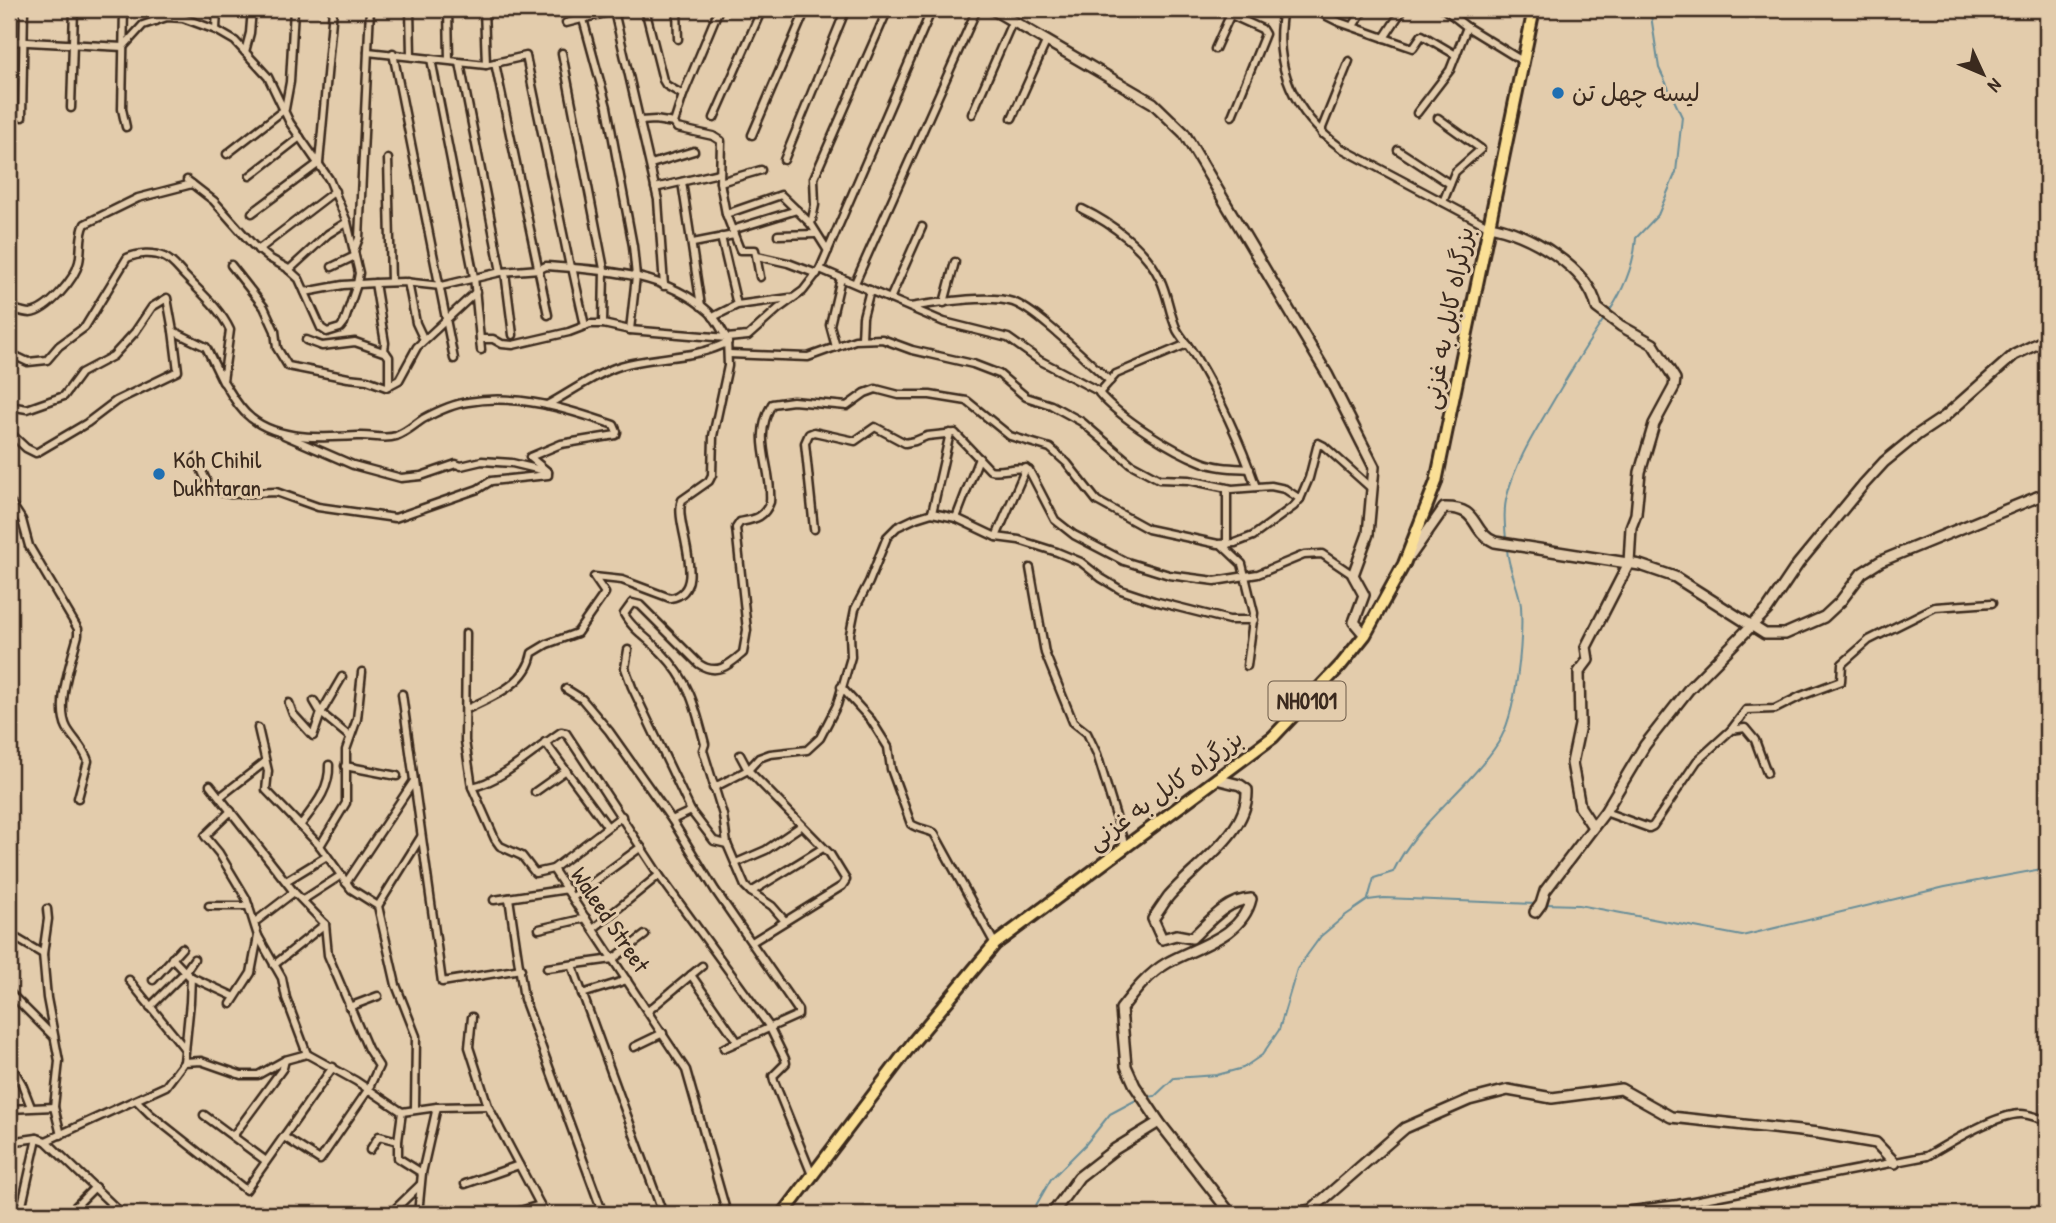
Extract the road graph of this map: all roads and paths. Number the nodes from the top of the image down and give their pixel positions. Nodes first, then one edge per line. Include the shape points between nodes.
1 (24, 9) edge
2 (74, 9) edge
3 (124, 9) edge
4 (156, 9) edge
5 (217, 9) edge
6 (252, 9) edge
7 (294, 9) edge
8 (333, 9) edge
9 (370, 9) edge
10 (410, 9) edge
11 (448, 9) edge
12 (484, 9) edge
13 (587, 9) edge
14 (645, 9) edge
15 (677, 9) edge
16 (719, 9) edge
17 (762, 9) edge
18 (806, 9) edge
19 (846, 9) edge
20 (888, 9) edge
21 (932, 9) edge
22 (977, 9) edge
23 (992, 9) edge
24 (1218, 9) edge
25 (1283, 9) edge
26 (1313, 9) edge
27 (1364, 9) edge
28 (1403, 9) edge
29 (1444, 9) edge
30 (1533, 9) edge
31 (617, 10) edge
32 (1232, 12) edge
33 (586, 19) junction
34 (156, 20) junction
35 (1013, 20) junction
36 (566, 23) dead end
37 (1353, 26) junction
38 (1467, 27) junction
39 (216, 30) junction
40 (1384, 38) junction
41 (678, 39) dead end
42 (1047, 40) junction
43 (9, 41) edge
44 (23, 41) junction
45 (74, 43) junction
46 (123, 47) junction
47 (1215, 49) dead end
48 (368, 51) junction
49 (245, 52) junction
50 (393, 53) junction
51 (562, 53) dead end
52 (411, 55) junction
53 (1456, 55) junction
54 (431, 59) junction
55 (449, 60) junction
56 (1349, 61) dead end
57 (1524, 62) junction
58 (460, 63) junction
59 (495, 63) junction
60 (486, 65) junction
61 (683, 95) junction
62 (71, 108) dead end
63 (285, 109) junction
64 (1417, 113) dead end
65 (972, 114) dead end
66 (1232, 116) dead end
67 (22, 117) dead end
68 (714, 118) dead end
69 (1012, 118) dead end
70 (1438, 118) dead end
71 (640, 121) junction
72 (674, 123) junction
73 (126, 127) dead end
74 (1322, 134) junction
75 (752, 135) dead end
76 (300, 137) junction
77 (1398, 150) dead end
78 (694, 151) dead end
79 (227, 154) dead end
80 (388, 159) dead end
81 (784, 160) dead end
82 (319, 163) junction
83 (651, 164) junction
84 (761, 170) dead end
85 (719, 173) junction
86 (250, 176) dead end
87 (682, 182) junction
88 (720, 182) junction
89 (1450, 184) junction
90 (655, 188) junction
91 (335, 191) junction
92 (1443, 202) junction
93 (1082, 209) dead end
94 (797, 210) junction
95 (252, 213) dead end
96 (726, 214) junction
97 (347, 222) junction
98 (811, 223) junction
99 (1488, 226) junction
100 (922, 227) dead end
101 (733, 232) junction
102 (816, 234) junction
103 (778, 235) dead end
104 (721, 237) junction
105 (693, 243) junction
106 (258, 250) junction
107 (828, 251) junction
108 (354, 254) junction
109 (757, 256) junction
110 (955, 262) dead end
111 (231, 265) dead end
112 (332, 267) dead end
113 (571, 267) junction
114 (540, 269) junction
115 (604, 269) junction
116 (289, 270) junction
117 (818, 271) junction
118 (503, 272) junction
119 (636, 276) junction
120 (474, 277) junction
121 (760, 277) dead end
122 (841, 278) junction
123 (375, 282) junction
124 (391, 282) junction
125 (408, 282) junction
126 (855, 283) junction
127 (357, 284) junction
128 (441, 286) junction
129 (664, 286) junction
130 (9, 289) edge
131 (870, 290) junction
132 (305, 292) junction
133 (475, 292) junction
134 (792, 298) junction
135 (890, 299) junction
136 (944, 303) junction
137 (737, 305) junction
138 (701, 306) junction
139 (11, 307) edge
140 (910, 307) junction
141 (548, 315) dead end
142 (713, 317) junction
143 (446, 318) junction
144 (603, 324) junction
145 (585, 326) junction
146 (630, 330) junction
147 (173, 331) junction
148 (513, 335) dead end
149 (481, 339) junction
150 (862, 339) junction
151 (2047, 339) edge
152 (306, 340) dead end
153 (424, 340) junction
154 (728, 340) junction
155 (1187, 344) junction
156 (836, 347) junction
157 (481, 350) dead end
158 (9, 353) edge
159 (386, 353) junction
160 (729, 354) junction
161 (454, 359) dead end
162 (1110, 381) junction
163 (389, 386) junction
164 (226, 387) junction
165 (1100, 391) junction
166 (9, 406) edge
167 (545, 406) junction
168 (9, 432) edge
169 (276, 432) junction
170 (950, 433) junction
171 (196, 458) dead end
172 (979, 458) junction
173 (1026, 468) junction
174 (1250, 469) junction
175 (548, 472) junction
176 (1256, 487) junction
177 (1227, 488) junction
178 (1372, 489) junction
179 (2047, 493) edge
180 (1300, 499) junction
181 (9, 500) edge
182 (932, 513) junction
183 (956, 518) junction
184 (814, 529) dead end
185 (996, 537) junction
186 (1224, 545) junction
187 (1629, 563) junction
188 (1404, 565) junction
189 (1030, 568) dead end
190 (1353, 575) junction
191 (1246, 576) junction
192 (1992, 603) dead end
193 (1254, 620) junction
194 (1752, 626) junction
195 (466, 633) dead end
196 (1365, 635) junction
197 (628, 650) dead end
198 (1247, 666) dead end
199 (362, 672) dead end
200 (342, 677) dead end
201 (841, 687) junction
202 (566, 689) dead end
203 (402, 694) dead end
204 (314, 701) dead end
205 (289, 703) dead end
206 (467, 709) junction
207 (321, 713) junction
208 (258, 728) dead end
209 (1731, 730) junction
210 (349, 737) junction
211 (545, 743) junction
212 (740, 755) dead end
213 (265, 762) junction
214 (329, 765) dead end
215 (345, 766) junction
216 (566, 770) junction
217 (748, 770) junction
218 (1767, 773) dead end
219 (397, 776) dead end
220 (1216, 779) junction
221 (414, 781) junction
222 (209, 785) dead end
223 (472, 787) junction
224 (713, 788) junction
225 (535, 792) dead end
226 (78, 797) dead end
227 (220, 797) junction
228 (231, 811) junction
229 (691, 811) junction
230 (1605, 812) junction
231 (622, 816) junction
232 (672, 820) junction
233 (300, 826) junction
234 (607, 826) junction
235 (801, 826) junction
236 (1593, 827) junction
237 (421, 837) junction
238 (727, 844) junction
239 (320, 846) junction
240 (1125, 846) junction
241 (641, 847) junction
242 (823, 848) junction
243 (327, 856) junction
244 (736, 863) junction
245 (553, 869) junction
246 (659, 875) junction
247 (340, 876) junction
248 (286, 881) junction
249 (346, 883) junction
250 (568, 888) junction
251 (294, 892) junction
252 (751, 892) junction
253 (573, 897) junction
254 (509, 898) junction
255 (303, 900) junction
256 (494, 900) dead end
257 (209, 906) dead end
258 (249, 906) junction
259 (379, 906) junction
260 (47, 909) dead end
261 (1535, 912) dead end
262 (586, 918) junction
263 (785, 921) junction
264 (255, 922) junction
265 (325, 924) junction
266 (539, 929) dead end
267 (593, 929) junction
268 (9, 934) edge
269 (645, 935) dead end
270 (258, 936) junction
271 (752, 942) junction
272 (995, 944) junction
273 (182, 948) dead end
274 (43, 954) junction
275 (172, 958) junction
276 (194, 959) dead end
277 (613, 959) junction
278 (274, 965) junction
279 (572, 965) junction
280 (702, 966) dead end
281 (547, 968) dead end
282 (521, 970) junction
283 (188, 975) junction
284 (691, 975) junction
285 (128, 980) dead end
286 (153, 980) dead end
287 (627, 981) junction
288 (9, 992) edge
289 (582, 994) junction
290 (379, 996) dead end
291 (235, 997) junction
292 (231, 1004) dead end
293 (150, 1007) junction
294 (349, 1007) junction
295 (648, 1011) junction
296 (472, 1017) dead end
297 (769, 1026) junction
298 (663, 1033) junction
299 (54, 1038) junction
300 (737, 1041) junction
301 (635, 1047) dead end
302 (724, 1048) dead end
303 (185, 1049) junction
304 (307, 1054) junction
305 (285, 1059) junction
306 (9, 1062) edge
307 (184, 1062) junction
308 (333, 1067) junction
309 (368, 1090) junction
310 (136, 1100) junction
311 (488, 1106) junction
312 (31, 1107) junction
313 (54, 1107) junction
314 (437, 1107) junction
315 (415, 1108) junction
316 (9, 1109) edge
317 (402, 1112) junction
318 (205, 1115) dead end
319 (1156, 1118) junction
320 (2047, 1120) edge
321 (61, 1135) junction
322 (233, 1136) junction
323 (284, 1137) junction
324 (37, 1138) junction
325 (46, 1141) junction
326 (398, 1141) junction
327 (9, 1142) edge
328 (370, 1150) dead end
329 (266, 1161) junction
330 (1895, 1163) junction
331 (519, 1165) junction
332 (422, 1173) junction
333 (812, 1175) junction
334 (465, 1184) dead end
335 (420, 1185) junction
336 (95, 1187) junction
337 (540, 1205) junction
338 (116, 1209) junction
339 (20, 1214) edge
340 (68, 1214) edge
341 (110, 1214) edge
342 (122, 1214) edge
343 (390, 1214) edge
344 (418, 1214) edge
345 (510, 1214) edge
346 (545, 1214) edge
347 (603, 1214) edge
348 (663, 1214) edge
349 (727, 1214) edge
350 (783, 1214) edge
351 (1052, 1214) edge
352 (1231, 1214) edge
353 (1290, 1214) edge
354 (1602, 1214) edge

1 - 44 street
2 - 45 street
3 - 46 street
4 - 34 street
5 - 39 street
6 - 49 street
7 - 63 street
8 - 82 street
9 - 48 street
10 - 52 street
11 - 55 street
12 - 60 street
13 - 33 street
14 - 61 street via 663,80
15 - 41 street
16 - 61 street
17 - 68 street
18 - 75 street
19 - 81 street
20 - 98 street via 816,173
21 - 107 street
22 - 126 street
23 - 35 street
24 - 32 street
25 - 74 street via 1283,71 1296,99
26 - 37 street
27 - 37 street
28 - 40 street
29 - 38 street
30 - 57 highway, بزرگراه کابل به غزنی / NH0101
31 - 33 street
31 - 71 street
32 - 47 street
32 - 66 street via 1265,34
33 - 36 street
33 - 119 street via 607,107
34 - 39 street via 183,18
34 - 46 street via 143,25
35 - 42 street
35 - 65 street
37 - 40 street
38 - 53 street
38 - 57 street
39 - 49 street
40 - 53 street via 1414,48 1422,35
42 - 69 street
42 - 178 street via 1153,103 1184,133 1327,374 1374,467
43 - 44 street
44 - 45 street
44 - 67 street
45 - 46 street
45 - 62 street
46 - 73 street via 121,109
48 - 50 street
48 - 108 street via 359,238
49 - 63 street via 268,77
50 - 52 street
50 - 128 street
51 - 115 street
52 - 54 street
53 - 64 street via 1440,86
54 - 55 street
54 - 120 street
55 - 58 street
56 - 74 street
57 - 99 highway, بزرگراه کابل به غزنی / NH0101
58 - 60 street
58 - 118 street
59 - 60 street
59 - 113 street via 528,58
59 - 114 street
61 - 72 street
63 - 76 street
63 - 79 street
70 - 89 street via 1481,148 1455,172
71 - 72 street
71 - 83 street
72 - 85 street via 677,128 721,141
74 - 92 street
76 - 82 street
76 - 86 street
77 - 89 street
78 - 83 street
80 - 124 street
82 - 91 street
82 - 95 street
83 - 90 street
84 - 88 street
85 - 87 street
85 - 88 street
87 - 90 street
87 - 105 street
88 - 96 street
89 - 92 street
90 - 129 street
91 - 97 street
91 - 106 street
92 - 99 street
93 - 155 street via 1108,222 1154,268 1171,316
94 - 96 street via 777,195
94 - 98 street
94 - 101 street
96 - 101 street
97 - 108 street
97 - 116 street
98 - 102 street
99 - 187 street via 1550,251 1587,283 1597,308 1653,344 1675,379 1654,424 1640,472
99 - 188 highway, بزرگراه کابل به غزنی / NH0101 via 1437,482
100 - 135 street
101 - 104 street
101 - 109 street via 740,250 755,249
102 - 103 street
102 - 107 street
104 - 105 street
104 - 137 street
105 - 138 street
106 - 116 street
106 - 139 street via 214,201 190,182 138,198 85,224 78,267 65,287 33,313
107 - 117 street
108 - 112 street
108 - 127 street
109 - 117 street
109 - 121 street
110 - 136 street
111 - 163 street via 264,307 288,366
113 - 114 street
113 - 115 street
113 - 145 street
114 - 118 street
114 - 141 street
115 - 119 street
115 - 144 street
116 - 132 street
117 - 122 street
117 - 134 street
118 - 120 street
118 - 148 street
119 - 129 street
119 - 146 street
120 - 128 street
120 - 133 street
122 - 126 street
122 - 156 street via 830,325
123 - 124 street
123 - 127 street
123 - 159 street
124 - 125 street
125 - 128 street
125 - 153 street
126 - 131 street
127 - 132 street
127 - 132 street via 344,323 327,332
128 - 143 street
129 - 138 street
130 - 139 street
131 - 135 street
131 - 150 street
133 - 143 street
133 - 149 street
134 - 137 street
134 - 154 street via 748,336
135 - 140 street
136 - 140 street
136 - 162 street via 1014,303
137 - 142 street
138 - 142 street
140 - 165 street via 944,322 1008,338 1039,360
142 - 154 street
143 - 153 street
143 - 161 street
144 - 145 street
144 - 146 street
145 - 149 street via 513,345
146 - 154 street
147 - 164 street via 206,347
147 - 166 street via 167,298 152,307 113,356 81,373 64,396 27,409
147 - 168 street via 178,370 116,401 36,453
149 - 157 street
150 - 156 street
150 - 177 street via 882,339 973,363 1007,380 1026,397 1082,422 1118,454 1159,479
151 - 194 street via 2014,355 1884,462
152 - 159 street via 322,346 355,342
153 - 163 street via 400,380
154 - 160 street
154 - 167 street via 689,356 621,366
155 - 162 street
155 - 174 street via 1235,430
156 - 160 street via 808,357
158 - 164 street via 28,362 47,360 85,327 127,258 138,253 157,255 174,264 227,323
159 - 163 street
160 - 206 street via 713,436 712,475 679,506 690,564 686,588 670,598 622,580 594,577 605,593 577,633 532,653 524,674
162 - 165 street
164 - 169 street via 252,419
165 - 174 street via 1130,421 1191,457 1216,466
167 - 169 street via 504,399 466,402 388,438
167 - 175 street via 614,425 617,432 561,444 530,457
169 - 175 street via 353,465 401,478 482,461
170 - 172 street
170 - 182 street
170 - 184 street via 905,443 875,427 855,441 809,434 805,443
171 - 175 street via 205,486 215,491 276,492 318,508 383,518 409,514 491,481 539,477
172 - 173 street via 998,472
172 - 183 street
173 - 185 street
173 - 191 street via 1055,520 1074,536 1124,561 1203,580
174 - 176 street
176 - 177 street
176 - 180 street via 1285,489
177 - 186 street
178 - 180 street via 1320,443 1315,446 1313,466
178 - 190 street via 1368,534
179 - 194 street via 1881,561 1862,573 1824,617 1784,634 1765,634
180 - 186 street via 1261,532
181 - 226 street via 22,520 29,545 78,629 63,718 88,761
182 - 183 street
182 - 201 street via 897,527 887,537 855,609 851,657
183 - 185 street
185 - 193 street via 1019,540 1082,562 1121,590 1154,601 1229,620
186 - 191 street via 1241,561
186 - 224 street via 1148,528 1097,501 1050,448 1010,436 967,401 876,389 847,406 774,403 768,411 762,447 770,502 761,516 740,522 736,528 747,630 743,653 724,667 709,669 640,605 632,603 624,611 630,623 663,654 693,697
187 - 188 street via 1495,542 1467,512 1444,508
187 - 194 street via 1675,577
187 - 236 street via 1586,647 1588,660 1579,672 1580,725 1572,762 1580,807
188 - 196 highway, بزرگراه کابل به غزنی / NH0101
189 - 240 street via 1045,653 1073,722 1087,733 1097,754
190 - 191 street via 1322,554 1304,555
190 - 196 street via 1364,595 1353,622
191 - 193 street
192 - 209 street via 1935,607 1869,639 1842,664 1841,681 1775,709 1749,708
193 - 198 street
194 - 230 street via 1689,689 1645,745
195 - 206 street, Waleed Street
196 - 220 highway, بزرگراه کابل به غزنی / NH0101 via 1273,737
197 - 229 street via 625,668 632,687
199 - 210 street via 357,719
200 - 207 street
201 - 217 street via 820,738 807,750 770,754
201 - 272 street via 888,747 911,824 934,833
202 - 232 street via 582,699 609,731
203 - 221 street
204 - 207 street
205 - 207 street via 313,736
206 - 223 street, Waleed Street via 465,741
207 - 210 street
208 - 213 street
209 - 218 street via 1745,728 1755,740
209 - 230 street via 1697,761 1653,826 1643,827
210 - 215 street
211 - 216 street
211 - 223 street via 488,783
211 - 231 street via 566,733
212 - 217 street
213 - 227 street
213 - 233 street via 266,790
214 - 233 street via 324,793
215 - 219 street
215 - 239 street via 346,803
216 - 225 street
216 - 234 street
217 - 224 street
217 - 235 street
220 - 240 highway, بزرگراه کابل به غزنی / NH0101
220 - 319 street via 1247,790 1247,805 1220,847 1169,896 1153,919 1162,939 1176,935 1192,938 1223,909 1251,899 1249,910 1236,925 1166,964 1137,987 1121,1009 1126,1066
221 - 237 street
221 - 249 street
222 - 227 street
223 - 245 street, Waleed Street via 500,846 522,856 535,873
224 - 238 street
227 - 228 street
228 - 248 street
228 - 258 street via 205,836
229 - 232 street
229 - 238 street via 714,841
230 - 236 street
231 - 234 street
231 - 241 street
232 - 271 street
233 - 239 street
234 - 245 street
235 - 242 street
235 - 244 street via 766,850
236 - 261 street via 1545,891
237 - 259 street
237 - 282 street via 442,982
238 - 244 street
239 - 243 street
240 - 272 highway, بزرگراه کابل به غزنی / NH0101
241 - 246 street
241 - 253 street
242 - 252 street
242 - 263 street via 845,884
243 - 247 street
243 - 248 street
244 - 252 street
245 - 250 street, Waleed Street
246 - 267 street
246 - 297 street
247 - 249 street
247 - 255 street
248 - 251 street
249 - 259 street
250 - 253 street, Waleed Street
250 - 254 street
251 - 255 street
251 - 264 street
252 - 263 street via 772,905
253 - 262 street, Waleed Street
254 - 256 street
254 - 282 street
255 - 265 street
257 - 258 street
258 - 264 street
259 - 315 street via 396,985 416,1036
260 - 274 street
262 - 266 street
262 - 267 street, Waleed Street
263 - 271 street
264 - 270 street
265 - 278 street
265 - 294 street via 328,955
267 - 277 street, Waleed Street
268 - 274 street
269 - 277 street
270 - 278 street
270 - 291 street via 251,973
271 - 297 street via 800,1013
272 - 333 highway, بزرگراه کابل به غزنی / NH0101
273 - 275 street
274 - 299 street
275 - 283 street
275 - 286 street
276 - 283 street
277 - 279 street
277 - 287 street, Waleed Street
278 - 304 street
279 - 281 street
279 - 289 street
280 - 284 street
282 - 347 street via 524,999
283 - 291 street
283 - 293 street
283 - 303 street
284 - 295 street
284 - 300 street
285 - 293 street
287 - 289 street
287 - 295 street, Waleed Street
288 - 299 street
289 - 348 street
290 - 294 street
291 - 292 street
293 - 303 street
294 - 309 street via 379,1066
295 - 298 street, Waleed Street
296 - 311 street via 470,1047
297 - 300 street
297 - 333 street via 786,1063 773,1076
298 - 301 street
298 - 349 street, Waleed Street via 686,1070
299 - 313 street via 60,1069
300 - 302 street
303 - 307 street
304 - 305 street
304 - 308 street
305 - 307 street via 258,1074 241,1075 201,1061
305 - 322 street
306 - 312 street
307 - 310 street via 166,1086
308 - 309 street
308 - 323 street
309 - 317 street
309 - 323 street via 320,1160
310 - 321 street
310 - 329 street via 246,1190
311 - 314 street
311 - 331 street
312 - 313 street
312 - 316 street
313 - 321 street
314 - 315 street
314 - 332 street
315 - 317 street
317 - 326 street
318 - 322 street
319 - 351 street via 1079,1177
319 - 352 street
320 - 330 street via 2008,1116 1927,1156
321 - 325 street
322 - 329 street
323 - 329 street
324 - 325 street
324 - 327 street
324 - 339 street
325 - 336 street
326 - 328 street via 379,1136
326 - 332 street via 398,1158
330 - 353 street via 1876,1143 1671,1117 1621,1088 1552,1098 1508,1090 1469,1100 1405,1128 1311,1210
330 - 354 street
331 - 334 street
331 - 337 street
332 - 335 street
333 - 350 highway, بزرگراه کابل به غزنی / NH0101
335 - 343 street
335 - 344 street
336 - 338 street
336 - 340 street
337 - 345 street
337 - 346 street
338 - 341 street
338 - 342 street

